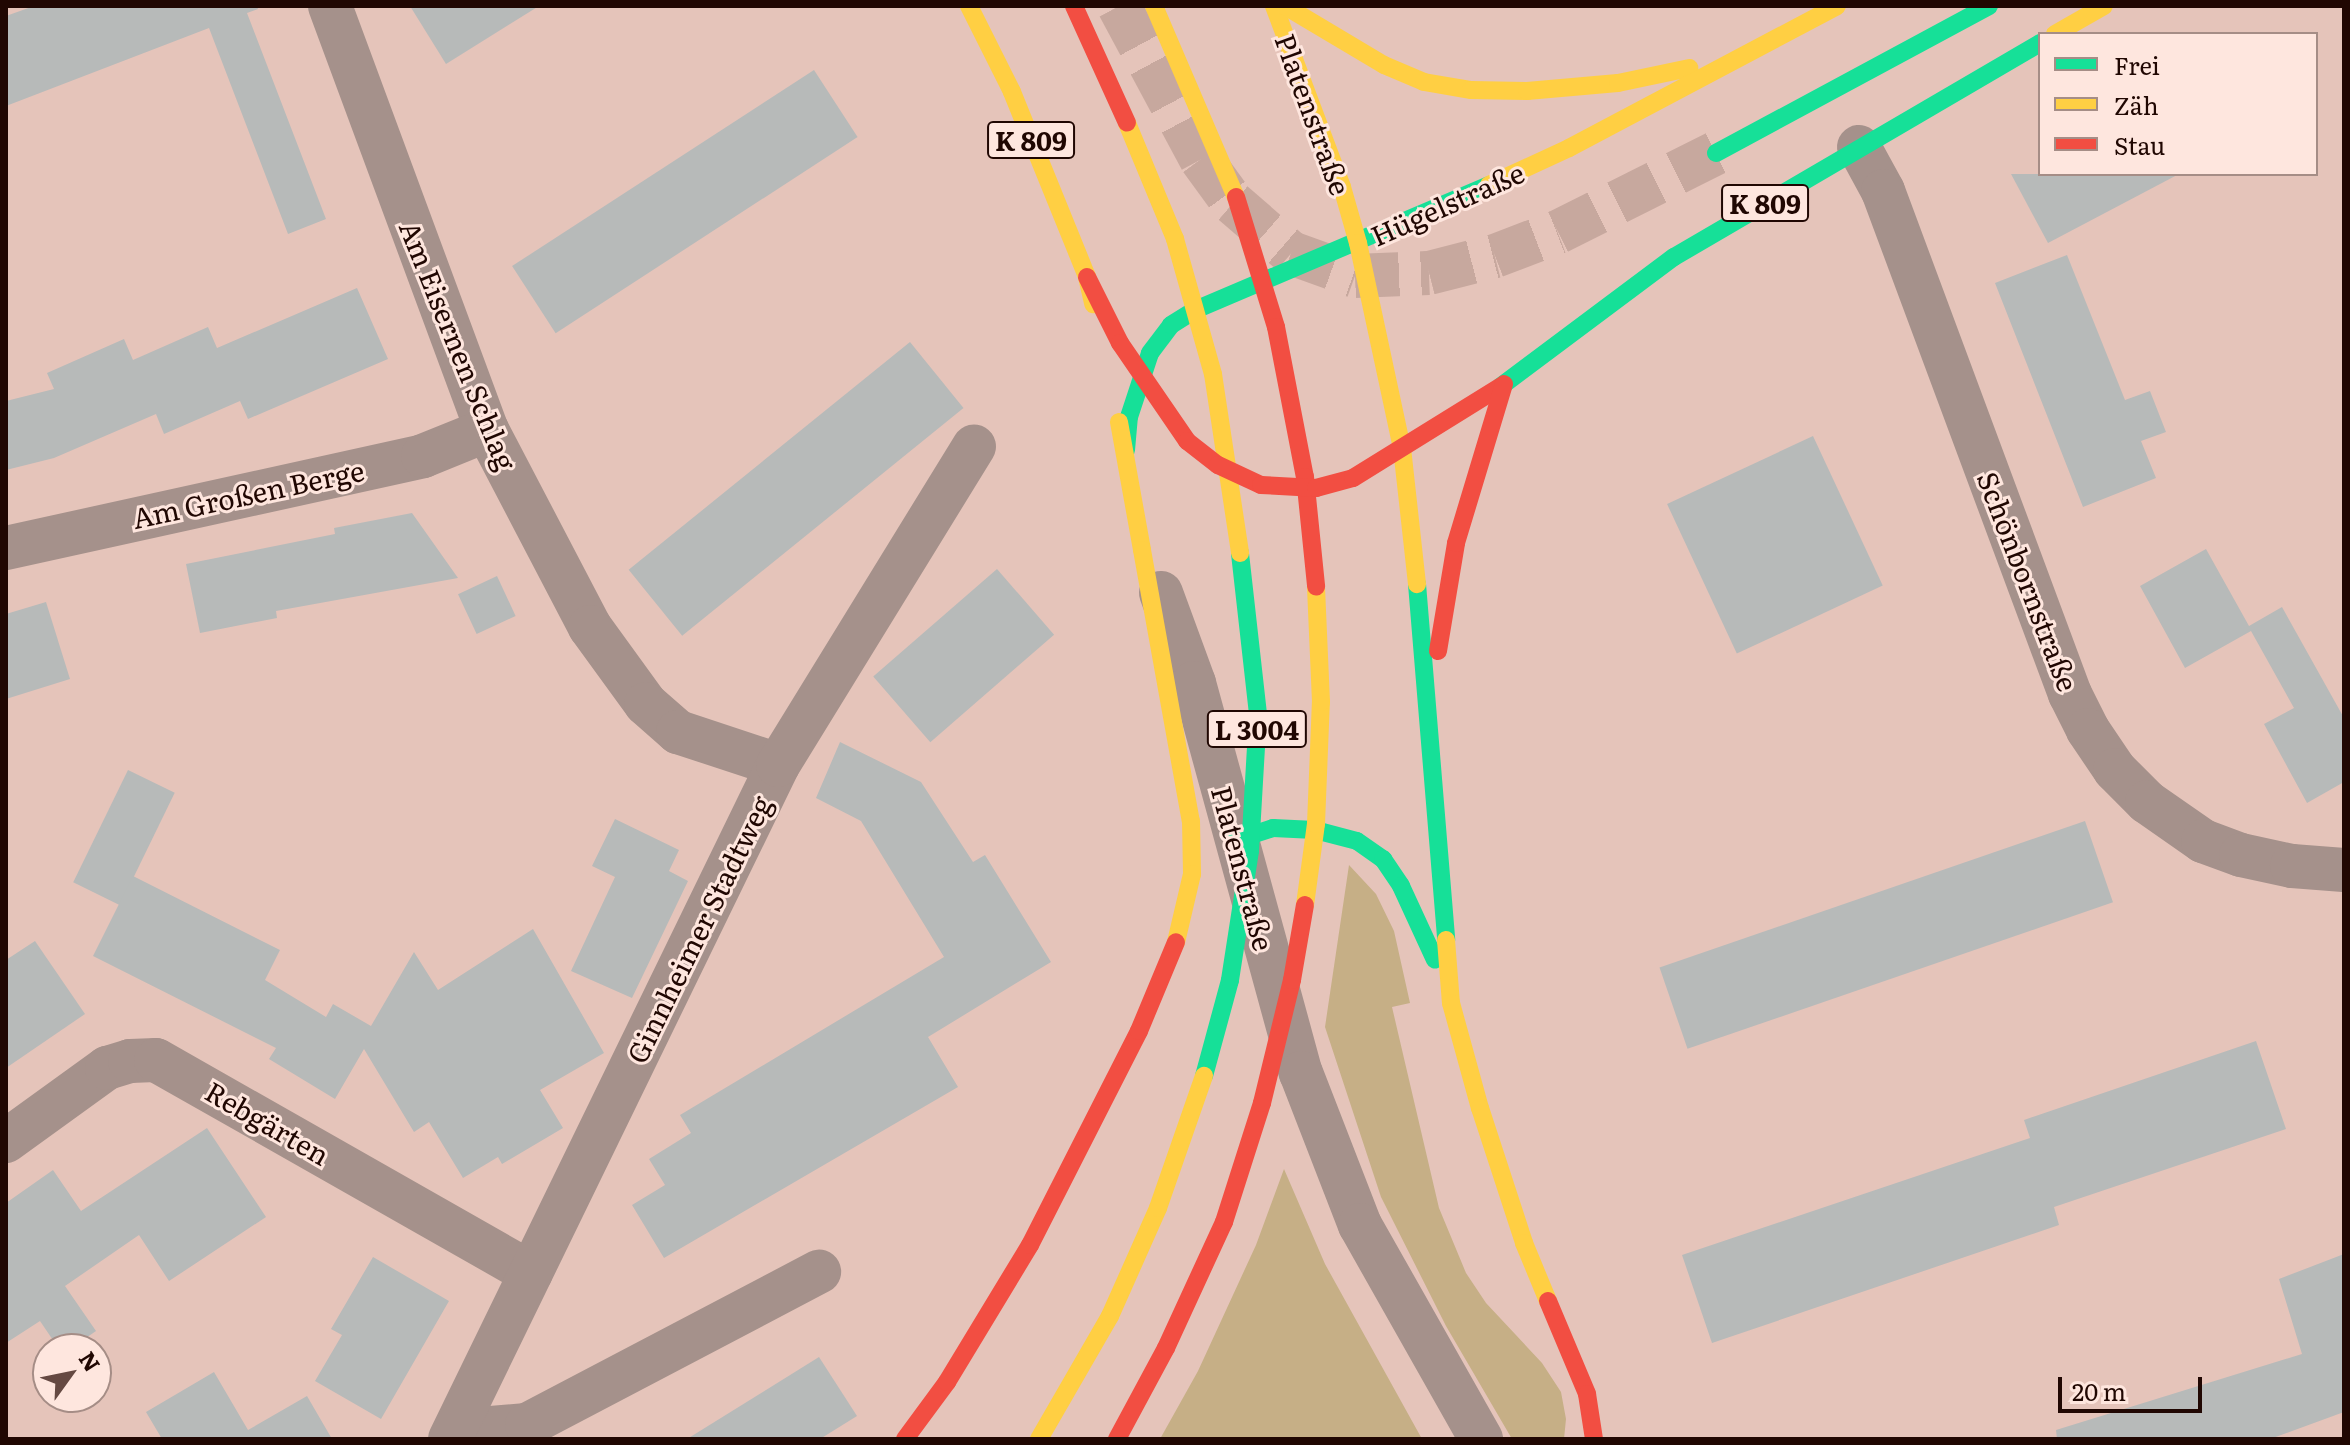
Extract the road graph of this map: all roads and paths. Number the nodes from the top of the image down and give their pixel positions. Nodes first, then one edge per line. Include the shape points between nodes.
1 (330, 6) edge
2 (969, 6) edge
3 (1074, 6) edge
4 (1154, 6) edge
5 (1274, 6) edge
6 (1285, 6) edge
7 (1837, 6) edge
8 (1989, 6) edge
9 (2104, 6) edge
10 (2058, 32) edge
11 (2038, 44) edge
12 (1742, 56) junction
13 (1859, 147) junction
14 (1716, 153) tunnel mouth
15 (1358, 243) junction
16 (1087, 277) junction
17 (1103, 347) dead end
18 (1142, 377) junction
19 (1504, 384) junction
20 (1116, 405) dead end
21 (487, 430) junction
22 (974, 446) dead end
23 (1402, 448) junction
24 (1126, 450) junction
25 (6, 548) edge
26 (1142, 550) junction
27 (1428, 713) junction
28 (778, 765) junction
29 (1220, 850) junction
30 (2344, 870) edge
31 (1192, 874) junction
32 (1451, 1003) junction
33 (6, 1141) edge
34 (819, 1272) dead end
35 (531, 1273) junction
36 (452, 1435) edge
37 (905, 1439) edge
38 (1039, 1439) edge
39 (1117, 1439) edge
40 (1481, 1439) edge
41 (1594, 1439) edge

1 - 21 street, Am Eisernen Schlag
2 - 16 main road, K 809 via 1012,92
3 - 38 main road, L 3004 via 1153,179 1213,374 1233,489 1258,714 1250,851 1230,980 1197,1101 1110,1316
4 - 39 main road, L 3004 via 1232,182 1276,327 1305,477 1321,702 1316,824 1305,904 1262,1103 1224,1222
5 - 15 main road, Platenstraße
6 - 12 main road via 1384,65 1424,82 1471,90 1618,83
7 - 12 main road, Hügelstraße
8 - 14 main road, K 809
9 - 10 main road
11 - 13 main road, K 809
12 - 15 main road, Hügelstraße via 1569,148
13 - 19 main road, K 809 via 1674,257
13 - 30 street, Schönbornstraße via 1883,191 2070,694 2108,760 2147,802 2203,841 2292,866
15 - 18 main road, Hügelstraße via 1195,310 1171,325 1150,353
15 - 23 main road, Platenstraße
16 - 17 main road
16 - 18 main road, K 809
18 - 23 main road, K 809 via 1187,441 1218,465 1261,485 1316,488 1353,478
18 - 24 main road, Hügelstraße via 1129,417
19 - 23 main road, K 809
19 - 27 main road via 1456,543
20 - 24 main road, Platenstraße
21 - 25 street, Am Großen Berge via 423,456
21 - 28 street, Am Eisernen Schlag via 590,627 646,704 678,732
22 - 28 street, Ginnheimer Stadtweg
23 - 27 main road, Platenstraße
24 - 26 main road, Platenstraße
26 - 29 street, Platenstraße via 1194,683
26 - 31 main road via 1184,766
27 - 32 main road, Platenstraße
28 - 35 street, Ginnheimer Stadtweg
29 - 31 main road
29 - 32 main road via 1273,828 1315,830 1357,841 1383,859 1420,921
29 - 40 street, Platenstraße via 1360,1225
31 - 37 main road via 1180,931 1125,1059 1030,1245 947,1382
32 - 41 main road, Platenstraße via 1524,1243 1587,1394
33 - 35 street, Rebgärten via 107,1068 156,1060
34 - 36 street, Ginnheimer Stadtweg via 527,1425
35 - 36 street, Ginnheimer Stadtweg

